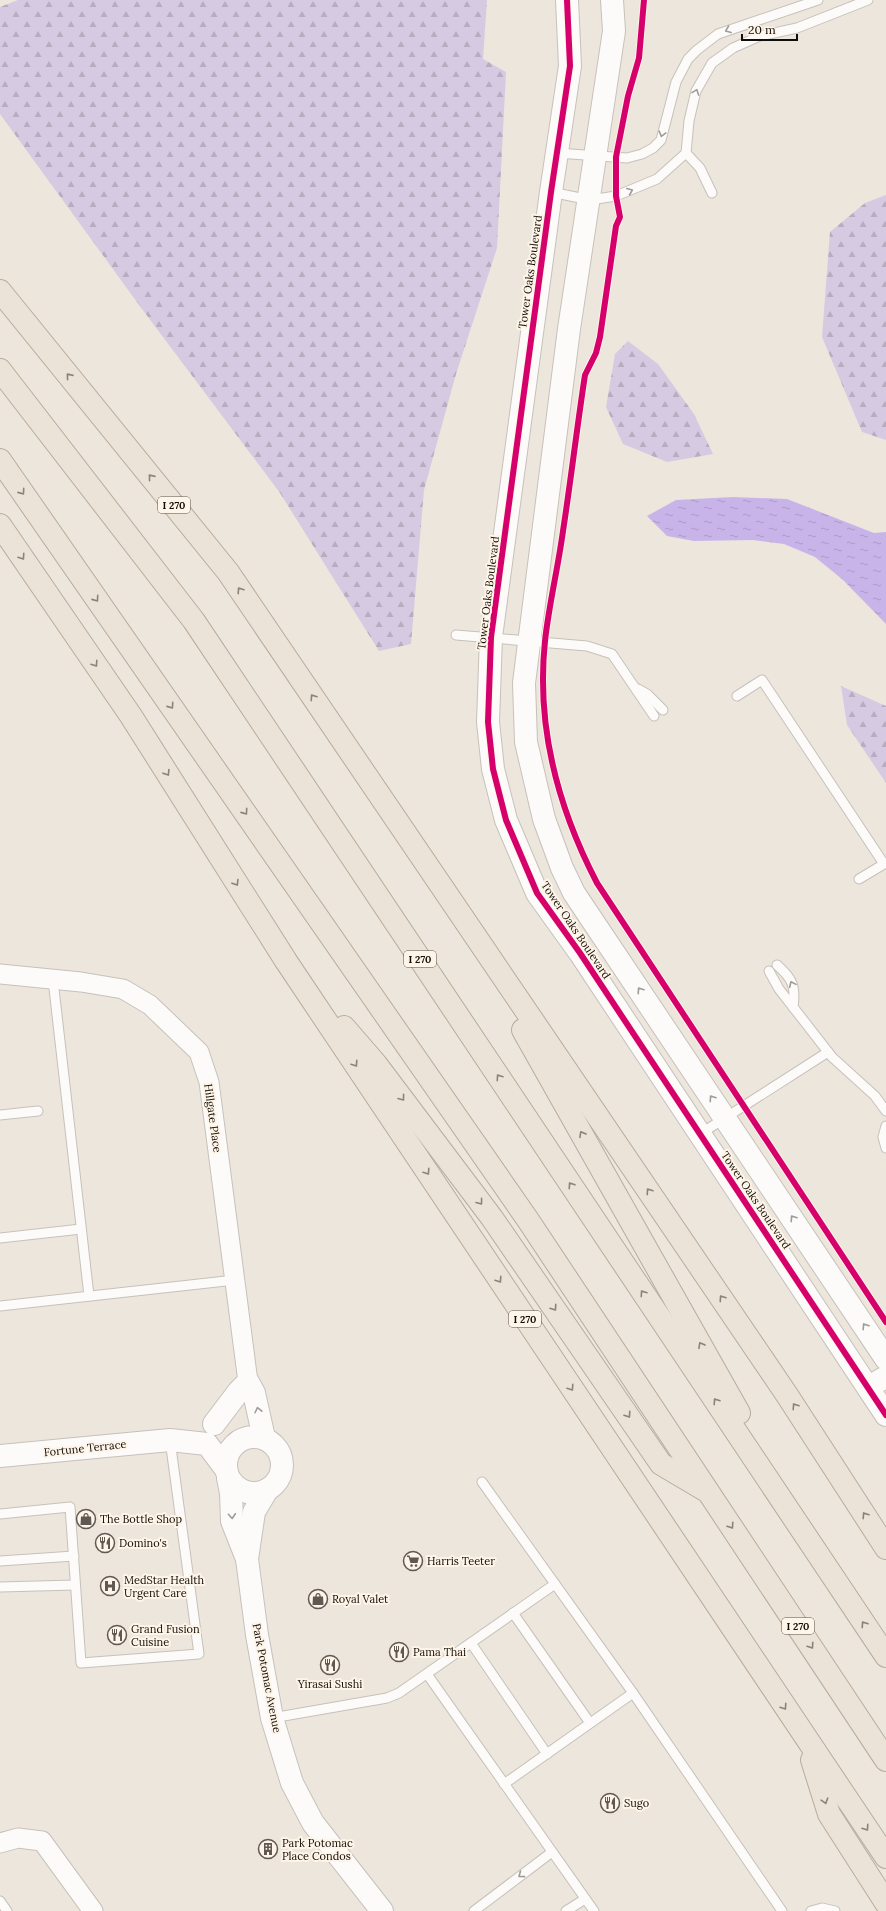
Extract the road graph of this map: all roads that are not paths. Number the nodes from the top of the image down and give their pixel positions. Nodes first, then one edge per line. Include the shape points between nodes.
1 (567, 0) edge
2 (612, 0) edge
3 (818, 0) edge
4 (868, 0) edge
5 (557, 153) junction
6 (686, 153) junction
7 (596, 156) junction
8 (551, 192) junction
9 (712, 193) dead end
10 (590, 200) junction
11 (0, 291) edge
12 (0, 370) edge
13 (0, 460) edge
14 (0, 525) edge
15 (456, 635) dead end
16 (491, 637) junction
17 (529, 640) junction
18 (637, 688) junction
19 (737, 696) dead end
20 (663, 710) dead end
21 (654, 716) dead end
22 (859, 879) dead end
23 (449, 897) junction
24 (286, 961) junction
25 (777, 965) dead end
26 (769, 971) dead end
27 (0, 974) edge
28 (53, 980) junction
29 (793, 1007) junction
30 (828, 1052) junction
31 (38, 1110) dead end
32 (886, 1111) edge
33 (0, 1115) edge
34 (726, 1118) junction
35 (886, 1126) edge
36 (700, 1134) junction
37 (886, 1148) edge
38 (81, 1229) junction
39 (0, 1238) edge
40 (235, 1280) junction
41 (89, 1296) junction
42 (0, 1306) edge
43 (886, 1359) edge
44 (248, 1382) junction
45 (877, 1382) edge
46 (886, 1415) edge
47 (214, 1424) junction
48 (255, 1438) junction
49 (170, 1440) junction
50 (0, 1456) edge
51 (227, 1473) junction
52 (482, 1482) dead end
53 (268, 1490) junction
54 (710, 1493) junction
55 (0, 1514) edge
56 (886, 1548) edge
57 (74, 1556) junction
58 (247, 1559) junction
59 (0, 1561) edge
60 (823, 1562) junction
61 (555, 1584) junction
62 (75, 1585) junction
63 (0, 1587) edge
64 (513, 1613) junction
65 (471, 1643) junction
66 (886, 1656) edge
67 (427, 1674) junction
68 (633, 1693) junction
69 (272, 1718) junction
70 (590, 1724) junction
71 (805, 1738) junction
72 (547, 1754) junction
73 (886, 1760) edge
74 (504, 1784) junction
75 (0, 1844) edge
76 (552, 1852) junction
77 (886, 1857) edge
78 (585, 1899) junction
79 (0, 1901) edge
80 (886, 1903) edge
81 (7, 1911) edge
82 (93, 1911) edge
83 (382, 1911) edge
84 (474, 1911) edge
85 (566, 1911) edge
86 (594, 1911) edge
87 (782, 1911) edge
88 (811, 1911) edge
89 (835, 1911) edge

1 - 5 street, Tower Oaks Boulevard via 570,66
2 - 7 street, Tower Oaks Boulevard via 614,31
3 -> 7 lane via 718,34 688,59 676,82 661,140 642,154 627,158
6 -> 4 lane via 689,121 696,91 712,63 733,48 760,36 797,28
5 - 7 lane
5 - 8 street, Tower Oaks Boulevard
6 - 9 lane via 700,168
10 -> 6 lane via 616,196 657,179
7 - 10 street, Tower Oaks Boulevard
8 - 10 lane
8 - 16 street, Tower Oaks Boulevard
10 - 17 street, Tower Oaks Boulevard via 569,329
23 -> 11 highway, I 270 via 228,572
60 -> 12 highway, I 270 via 194,621
13 -> 54 highway, I 270 via 528,1220
14 -> 24 highway, I 270 via 131,716
15 - 16 lane
16 - 17 lane
16 - 36 street, Tower Oaks Boulevard via 488,722 493,769 506,820 537,893 580,953
17 - 18 lane via 587,646 612,654
34 -> 17 street, Tower Oaks Boulevard via 574,893 562,868 544,819 526,742 524,683
18 - 20 lane
18 - 21 lane
19 - 22 lane via 762,680 884,864
56 -> 23 highway, I 270 via 787,1395
60 -> 23 highway
24 -> 54 highway via 376,1064 492,1218 661,1464
24 -> 71 highway, I 270
29 -> 25 lane via 795,992 787,974
26 - 29 lane
27 - 28 street, Hillgate Place
28 - 38 lane
28 - 40 street, Hillgate Place via 123,989 150,1005 199,1052 209,1082
29 - 30 lane
30 - 32 lane via 875,1096
30 - 34 lane
31 - 33 lane
34 - 36 lane
43 -> 34 street, Tower Oaks Boulevard
35 - 37 lane via 883,1137
36 - 45 street, Tower Oaks Boulevard
38 - 39 lane
38 - 41 lane
40 - 41 lane
40 - 44 street, Hillgate Place
41 - 42 lane
44 - 47 street
48 -> 44 street via 254,1393
45 - 46 street, Tower Oaks Boulevard
47 - 48 street via 229,1426
47 - 49 street, Fortune Terrace
48 - 51 street via 236,1442 230,1449 226,1458
48 - 53 street via 273,1444 282,1460 279,1477
49 - 50 street, Fortune Terrace
49 - 51 street, Fortune Terrace via 207,1444
49 - 62 lane via 199,1654 81,1663
51 - 53 street via 234,1486 242,1491 259,1493
51 -> 58 street via 232,1493 232,1521
52 - 61 lane
53 - 58 street via 254,1512
54 -> 73 highway, I 270
55 - 57 lane via 70,1507
57 - 59 lane
57 - 62 lane
58 - 69 street, Park Potomac Avenue
66 -> 60 highway, I 270
61 - 64 lane
61 - 68 lane
62 - 63 lane
64 - 65 lane
64 - 70 lane
65 - 67 lane
65 - 72 lane
67 - 69 lane via 387,1698
67 - 74 lane
68 - 70 lane
68 - 87 lane
69 - 83 street, Park Potomac Avenue via 292,1783 313,1823
70 - 72 lane
71 -> 77 highway, I 270
71 -> 80 highway via 829,1814
72 - 74 lane
74 - 76 lane
75 - 82 street via 18,1838 42,1841
76 - 78 lane
76 -> 84 lane
78 - 85 lane
78 - 86 lane
79 - 81 lane
88 - 89 lane via 822,1908

